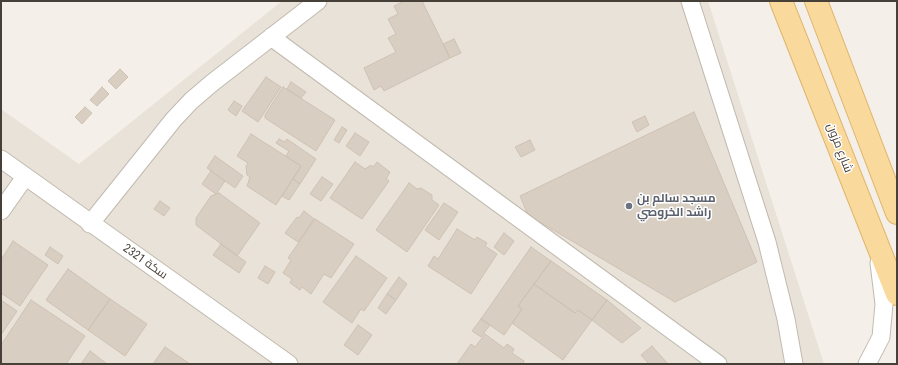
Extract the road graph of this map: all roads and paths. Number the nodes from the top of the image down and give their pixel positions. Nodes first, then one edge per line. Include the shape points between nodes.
1 (318, 1) edge
2 (690, 1) edge
3 (781, 1) edge
4 (816, 1) edge
5 (271, 37) junction
6 (1, 159) edge
7 (25, 177) junction
8 (1, 211) edge
9 (897, 213) edge
10 (90, 224) junction
11 (878, 247) junction
12 (897, 294) edge
13 (289, 364) edge
14 (718, 364) edge
15 (794, 364) edge
16 (866, 364) edge

1 - 5 street
2 - 15 street via 767,242
3 - 11 main road, شارع مزون
4 - 9 main road
5 - 10 street via 191,101
5 - 14 street
6 - 7 street, سكة 2321
7 - 8 street
7 - 10 street, سكة 2321
10 - 13 street, سكة 2321
11 - 12 main road, شارع مزون
11 - 16 street via 884,304 881,337

